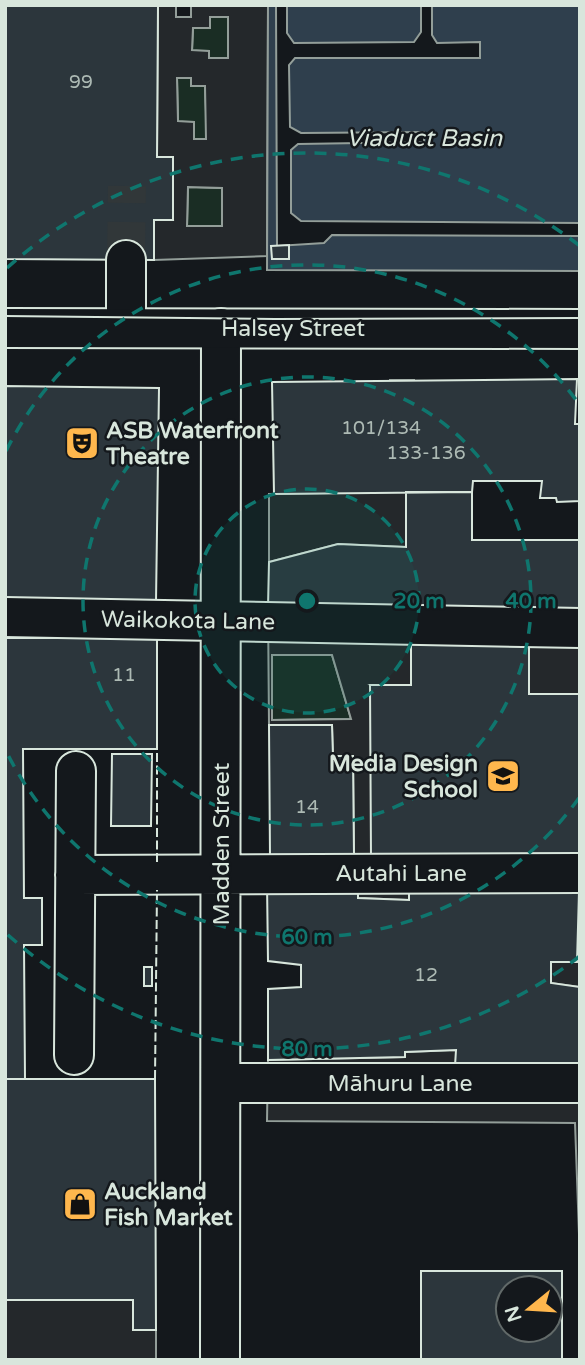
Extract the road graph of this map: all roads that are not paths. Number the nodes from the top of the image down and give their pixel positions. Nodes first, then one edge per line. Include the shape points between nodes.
1 (126, 260) tunnel mouth
2 (5, 328) edge
3 (126, 328) junction
4 (221, 328) junction
5 (580, 329) edge
6 (5, 617) edge
7 (219, 621) junction
8 (563, 627) edge
9 (76, 771) dead end
10 (580, 873) edge
11 (221, 874) junction
12 (75, 875) junction
13 (74, 1055) dead end
14 (220, 1083) junction
15 (576, 1083) edge
16 (220, 1360) edge

1 - 3 street
2 - 3 street, Halsey Street
3 - 4 street, Halsey Street
4 - 5 street, Halsey Street
4 - 7 street, Madden Street
6 - 7 street, Waikokota Lane
7 - 8 street, Waikokota Lane
7 - 11 street, Madden Street
9 - 12 street
10 - 11 street, Autahi Lane
11 - 12 street, Autahi Lane
11 - 14 street, Madden Street
12 - 13 street
14 - 15 street, Māhuru Lane
14 - 16 street, Madden Street

